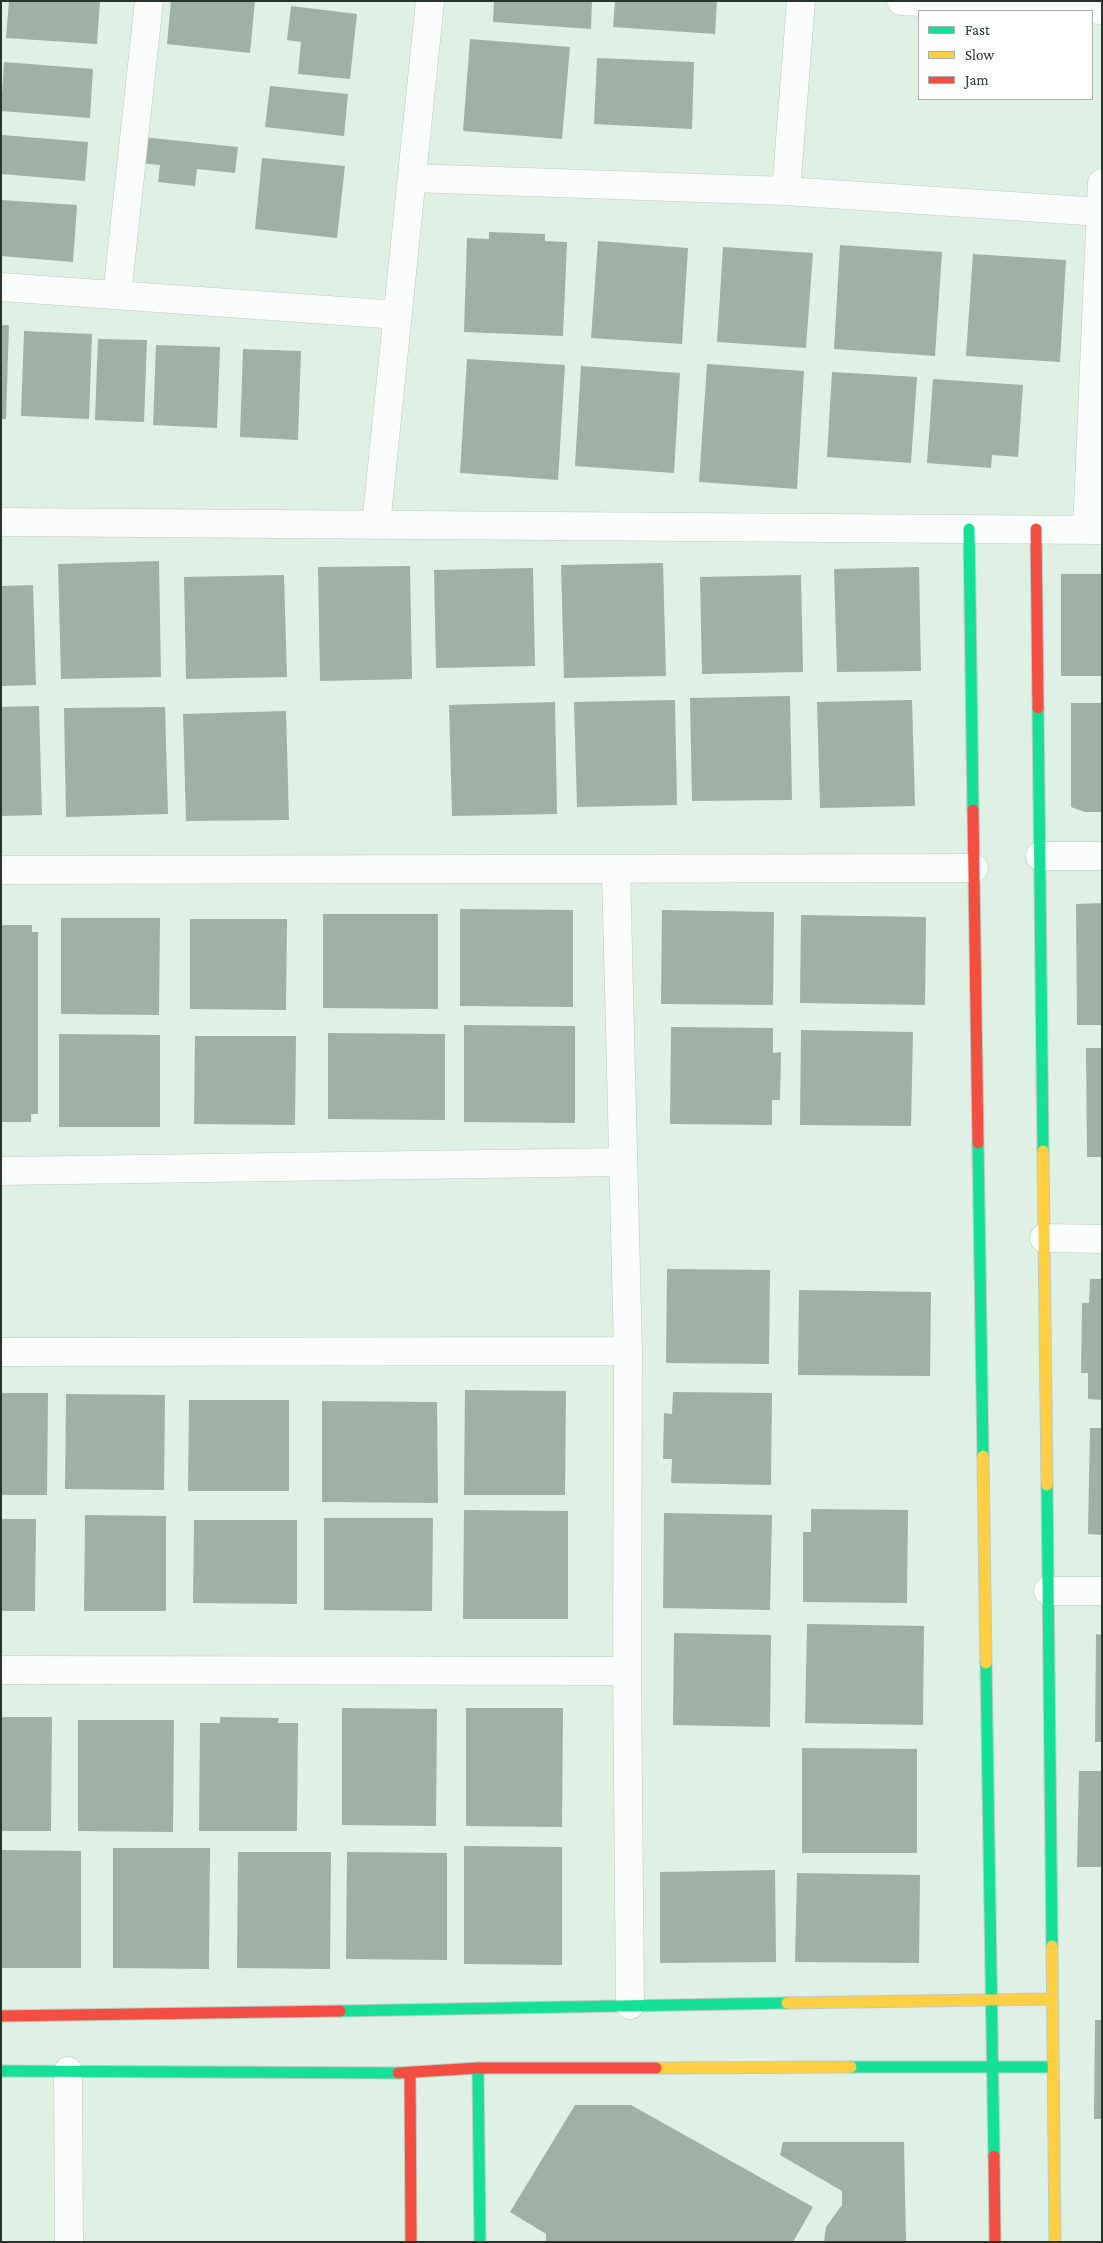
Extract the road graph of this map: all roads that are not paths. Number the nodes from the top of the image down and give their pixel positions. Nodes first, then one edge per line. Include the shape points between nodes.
1 (149, 1) edge
2 (430, 1) edge
3 (801, 1) edge
4 (901, 1) edge
5 (1102, 10) edge
6 (412, 178) junction
7 (1102, 183) edge
8 (786, 191) junction
9 (1100, 212) junction
10 (1, 287) edge
11 (117, 295) junction
12 (398, 315) junction
13 (1, 522) edge
14 (376, 525) junction
15 (969, 529) junction
16 (1036, 529) junction
17 (1095, 530) edge
18 (1040, 856) junction
19 (1102, 856) edge
20 (974, 868) junction
21 (1, 870) edge
22 (616, 870) junction
23 (623, 1162) junction
24 (1, 1171) edge
25 (1044, 1238) junction
26 (1102, 1239) edge
27 (628, 1350) junction
28 (1, 1352) edge
29 (1048, 1591) junction
30 (1102, 1591) edge
31 (1, 1670) edge
32 (627, 1671) junction
33 (1052, 1999) junction
34 (991, 2000) junction
35 (630, 2005) junction
36 (1, 2016) edge
37 (992, 2067) junction
38 (1053, 2067) junction
39 (478, 2068) junction
40 (1, 2071) edge
41 (68, 2071) junction
42 (410, 2073) junction
43 (70, 2242) edge
44 (411, 2242) edge
45 (480, 2242) edge
46 (995, 2242) edge
47 (1055, 2242) edge

1 - 11 street
2 - 6 street
3 - 8 street
4 - 5 street
6 - 8 street
6 - 12 street
7 - 9 street
8 - 9 street
9 - 17 street
10 - 11 street
11 - 12 street
12 - 14 street
13 - 14 street
14 - 15 street
15 - 16 street
15 - 20 street
16 - 17 street
16 - 18 street
18 - 19 street
18 - 25 street
20 - 22 street
20 - 34 street
21 - 22 street
22 - 23 street
23 - 24 street
23 - 27 street
25 - 26 street
25 - 29 street
27 - 28 street
27 - 32 street
29 - 30 street
29 - 33 street
31 - 32 street
32 - 35 street
33 - 34 street
33 - 38 street
34 - 35 street
34 - 37 street
35 - 36 street
37 - 38 street
37 - 39 street
37 - 46 street
38 - 47 street
39 - 42 street
39 - 45 street
40 - 41 street
41 - 42 street
41 - 43 street
42 - 44 street

